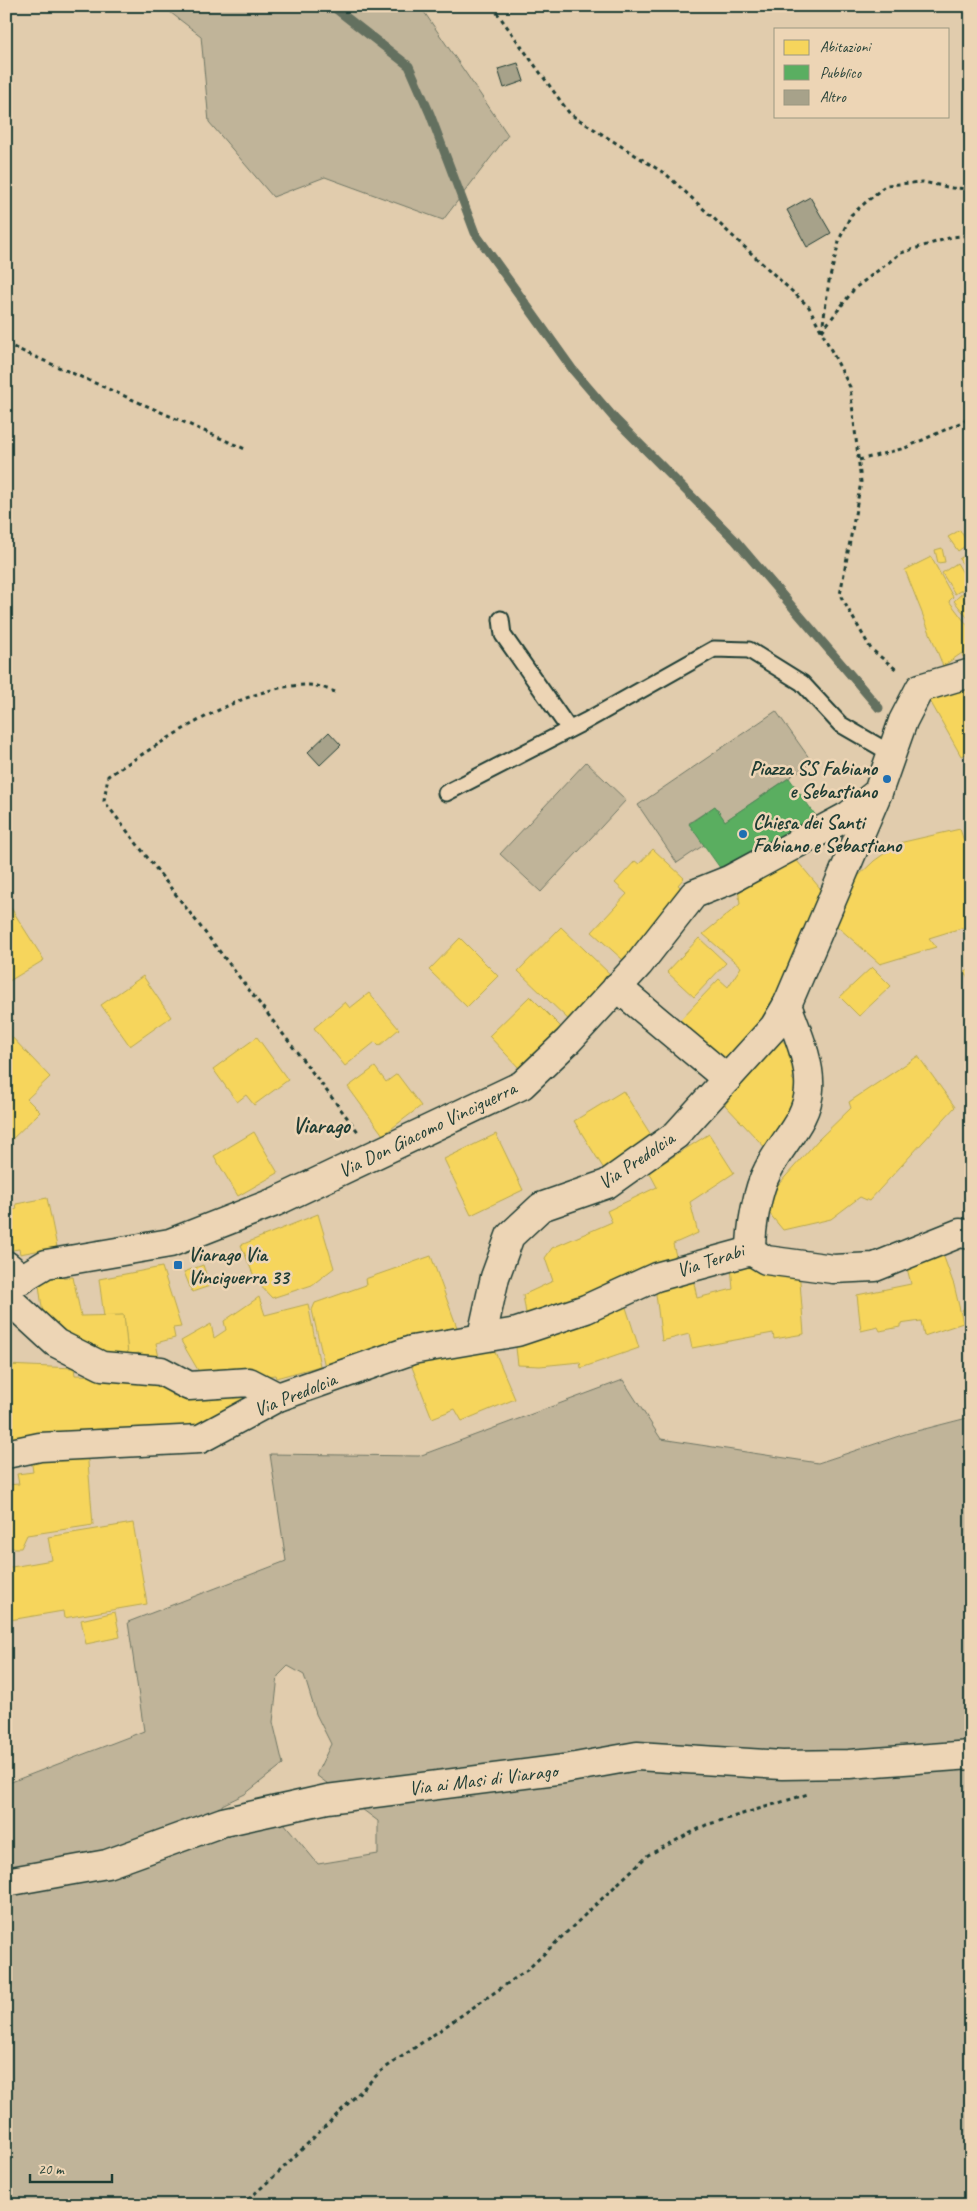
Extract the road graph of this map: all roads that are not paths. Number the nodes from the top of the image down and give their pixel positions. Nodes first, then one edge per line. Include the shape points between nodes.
1 (501, 619) dead end
2 (971, 673) edge
3 (568, 729) junction
4 (892, 754) junction
5 (878, 792) junction
6 (446, 793) dead end
7 (617, 987) junction
8 (787, 1005) junction
9 (727, 1079) junction
10 (971, 1235) edge
11 (751, 1251) junction
12 (10, 1282) edge
13 (482, 1336) junction
14 (278, 1397) junction
15 (6, 1454) edge
16 (971, 1755) edge
17 (6, 1882) edge

1 - 3 lane via 503,635
2 - 4 street, Via Predolcia via 920,688 902,721
3 - 4 lane via 714,649 749,650 802,684 840,724
3 - 6 lane
4 - 5 street, Via Predolcia
5 - 7 street, Via Don Giacomo Vinciguerra via 839,820 729,880 694,894
5 - 8 street, Via Predolcia
7 - 9 street
7 - 12 street, Via Don Giacomo Vinciguerra via 522,1085 275,1202 170,1242 46,1264
8 - 9 street, Via Predolcia via 774,1028
8 - 11 street, Via Terabi via 803,1047 810,1089 804,1114 767,1171 751,1227
9 - 13 street, Via Predolcia via 676,1135 607,1184 541,1207 510,1236 495,1277
10 - 11 street via 960,1233 875,1267 833,1269 766,1260
11 - 13 street, Via Terabi via 656,1278 586,1309 517,1332
12 - 14 street via 56,1343 102,1366 161,1371 189,1386 249,1382
13 - 14 street, Via Predolcia via 412,1350
14 - 15 street, Via Predolcia via 200,1439 40,1447
16 - 17 street, Via ai Masi di Viarago via 850,1764 782,1765 637,1756 327,1799 223,1822 107,1864

